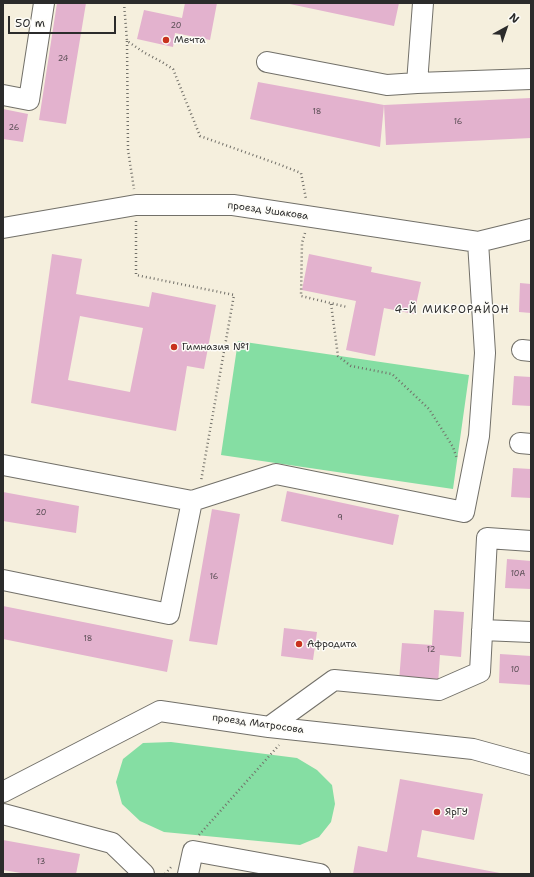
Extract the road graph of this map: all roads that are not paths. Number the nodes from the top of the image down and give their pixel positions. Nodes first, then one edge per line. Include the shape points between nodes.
1 (44, 3) edge
2 (422, 3) edge
3 (267, 62) dead end
4 (531, 79) edge
5 (417, 83) junction
6 (3, 95) edge
7 (3, 228) edge
8 (531, 229) edge
9 (478, 242) junction
10 (3, 465) edge
11 (192, 501) junction
12 (531, 541) edge
13 (3, 580) edge
14 (482, 630) junction
15 (531, 632) edge
16 (269, 727) junction
17 (531, 765) edge
18 (3, 792) edge
19 (3, 814) edge
20 (182, 868) edge
21 (144, 874) edge
22 (320, 874) edge

1 - 6 street via 29,100
2 - 5 street
3 - 5 street via 387,85
4 - 5 street
7 - 9 street, проезд Ушакова via 136,205 234,204
8 - 9 street, проезд Ушакова
9 - 11 street via 485,353 479,436 464,512 276,474
10 - 11 street
11 - 13 street via 169,614
12 - 14 street via 487,538
14 - 15 street
14 - 16 street via 480,672 439,690 334,680
16 - 17 street, проезд Матросова via 473,749
16 - 18 street, проезд Матросова via 160,711
19 - 21 street via 112,843
20 - 22 street via 193,851

